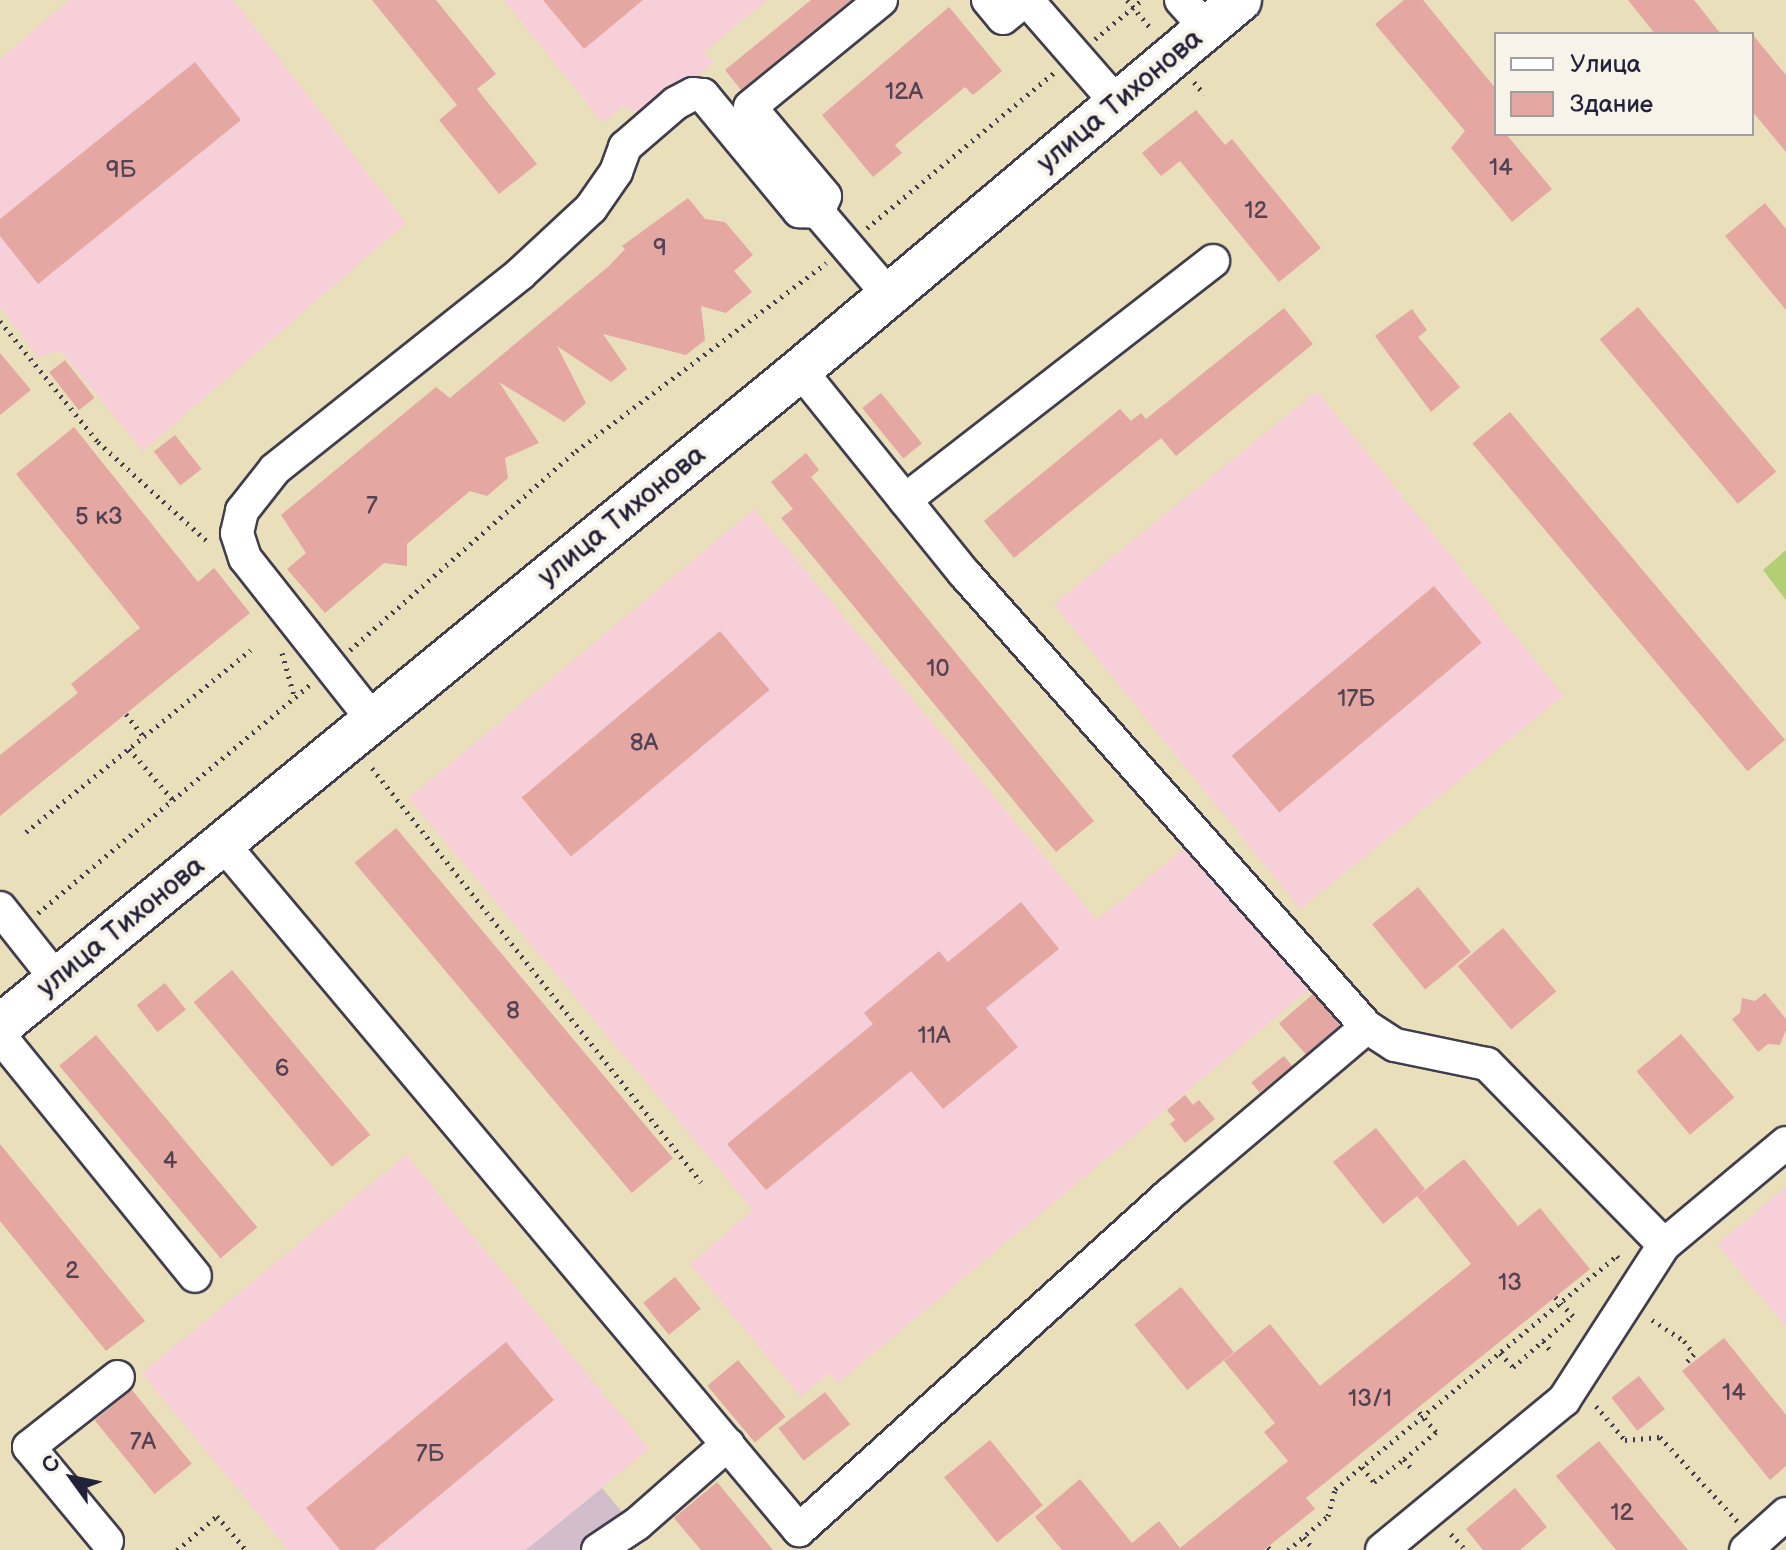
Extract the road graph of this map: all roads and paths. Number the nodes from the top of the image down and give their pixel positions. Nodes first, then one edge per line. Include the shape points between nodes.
1 (881, 0) edge
2 (988, 0) edge
3 (1026, 0) edge
4 (1142, 0) edge
5 (1240, 0) edge
6 (1194, 14) edge
7 (1076, 55) junction
8 (1117, 103) junction
9 (818, 212) junction
10 (845, 247) junction
11 (1213, 261) dead end
12 (889, 295) junction
13 (0, 321) edge
14 (800, 370) junction
15 (905, 500) junction
16 (216, 551) dead end
17 (277, 639) dead end
18 (251, 650) dead end
19 (331, 667) junction
20 (295, 699) junction
21 (126, 714) dead end
22 (373, 720) junction
23 (144, 737) junction
24 (129, 749) junction
25 (372, 768) dead end
26 (173, 800) junction
27 (26, 832) dead end
28 (223, 844) junction
29 (8, 919) edge
30 (57, 980) junction
31 (0, 1026) edge
32 (1367, 1027) junction
33 (0, 1036) edge
34 (1786, 1143) edge
35 (701, 1182) dead end
36 (1664, 1245) junction
37 (1623, 1264) dead end
38 (195, 1276) dead end
39 (1555, 1297) dead end
40 (1561, 1303) junction
41 (1652, 1320) dead end
42 (1543, 1341) junction
43 (1552, 1352) dead end
44 (1486, 1353) dead end
45 (1500, 1353) junction
46 (1492, 1360) junction
47 (1686, 1363) dead end
48 (118, 1377) dead end
49 (1596, 1406) dead end
50 (1417, 1409) dead end
51 (1423, 1416) junction
52 (728, 1444) junction
53 (1404, 1459) junction
54 (1348, 1465) dead end
55 (1362, 1467) junction
56 (1411, 1468) dead end
57 (1355, 1473) junction
58 (1786, 1514) edge
59 (1451, 1534) dead end
60 (1304, 1537) junction
61 (106, 1547) edge
62 (1755, 1547) edge
63 (1313, 1549) edge
64 (177, 1550) edge
65 (246, 1550) edge
66 (598, 1550) edge
67 (1288, 1550) edge
68 (1382, 1550) edge
69 (1466, 1550) edge

1 - 9 street via 750,107 825,196
2 - 3 street via 1003,18
3 - 7 street
4 - 7 path
5 - 6 main road, улица Тихонова
6 - 8 main road, улица Тихонова
7 - 8 street
7 - 10 path
8 - 12 main road, улица Тихонова
9 - 10 street
9 - 19 street via 799,211 723,115 703,95 693,94 625,147 616,172 591,208 520,274 275,469 254,490 237,533 245,558
10 - 12 street
10 - 19 path via 778,303 576,451
11 - 15 street
12 - 14 main road, улица Тихонова
13 - 16 path via 98,442
14 - 15 street
14 - 22 main road, улица Тихонова
15 - 32 street
17 - 20 path
18 - 23 path
19 - 20 path
19 - 22 street
20 - 26 path
21 - 23 path
22 - 28 main road, улица Тихонова
23 - 24 path
24 - 26 path
24 - 27 path
25 - 35 path
26 - 29 path
28 - 30 main road, улица Тихонова
28 - 52 street
29 - 30 street
30 - 31 main road, улица Тихонова
32 - 36 street via 1395,1045 1487,1064
32 - 52 street via 1170,1194 799,1530
33 - 38 street
34 - 36 street
36 - 68 street via 1564,1400
37 - 40 path via 1617,1256
39 - 40 path
40 - 42 path via 1573,1316
40 - 45 path
41 - 47 path via 1684,1341 1694,1354
42 - 43 path
42 - 45 path via 1513,1367
44 - 46 path
45 - 46 path
46 - 51 path
48 - 61 street via 29,1447
49 - 62 path via 1625,1440 1660,1437
50 - 51 path
51 - 53 path via 1436,1432
51 - 55 path
52 - 66 street via 634,1526
53 - 55 path via 1374,1482
53 - 56 path
54 - 57 path
55 - 57 path
57 - 60 path via 1335,1489 1328,1516
58 - 62 street
59 - 69 path
60 - 63 path
60 - 67 path
64 - 65 path via 217,1516

